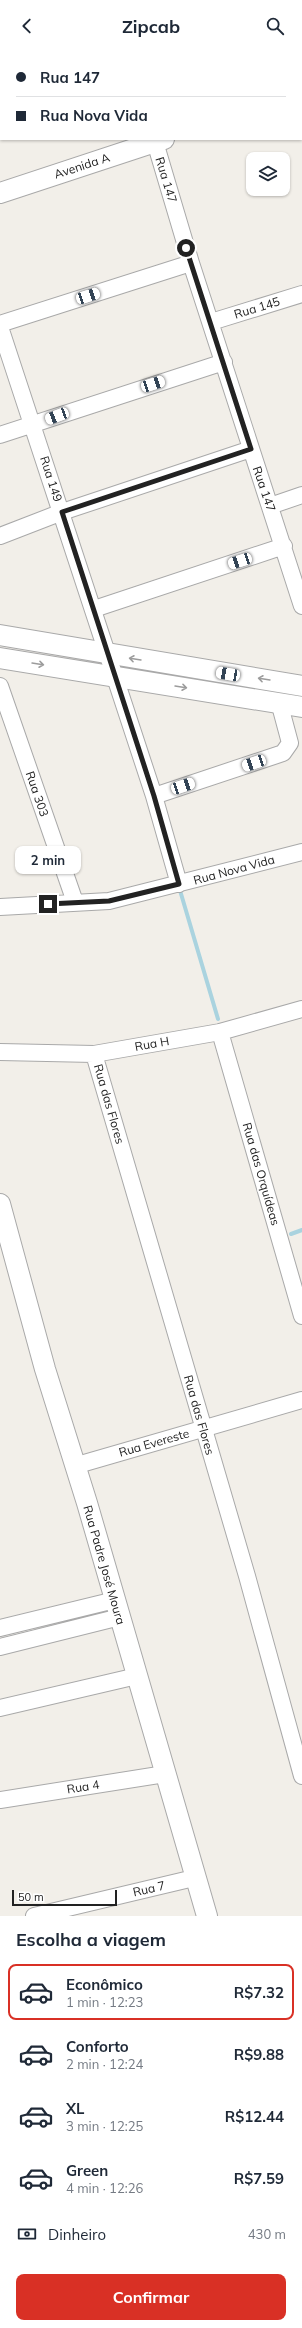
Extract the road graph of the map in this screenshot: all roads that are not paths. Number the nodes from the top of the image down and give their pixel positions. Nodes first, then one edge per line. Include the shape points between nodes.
1 (159, 141) edge
2 (0, 193) edge
3 (191, 263) junction
4 (302, 294) edge
5 (211, 322) junction
6 (0, 324) edge
7 (0, 327) edge
8 (224, 362) junction
9 (33, 425) junction
10 (0, 435) edge
11 (251, 449) junction
12 (302, 495) edge
13 (270, 506) junction
14 (62, 512) junction
15 (0, 536) edge
16 (284, 546) junction
17 (302, 606) edge
18 (94, 609) junction
19 (0, 635) edge
20 (108, 654) junction
21 (0, 658) edge
22 (114, 676) junction
23 (0, 686) edge
24 (302, 686) edge
25 (279, 702) junction
26 (302, 707) edge
27 (154, 796) junction
28 (302, 852) edge
29 (179, 884) junction
30 (75, 902) junction
31 (0, 907) edge
32 (302, 1009) edge
33 (220, 1032) junction
34 (0, 1052) edge
35 (94, 1054) junction
36 (1, 1209) edge
37 (302, 1316) edge
38 (302, 1400) edge
39 (202, 1429) junction
40 (74, 1466) junction
41 (117, 1609) junction
42 (4, 1627) edge
43 (6, 1646) edge
44 (137, 1676) junction
45 (0, 1708) edge
46 (165, 1774) junction
47 (302, 1776) edge
48 (0, 1800) edge
49 (194, 1878) junction
50 (34, 1916) edge
51 (206, 1916) edge

1 - 2 street, Avenida A
1 - 3 street, Rua 147
3 - 5 street, Rua 147
3 - 6 street
4 - 5 street, Rua 145
5 - 8 street, Rua 147
7 - 9 street, Rua 149
8 - 9 street via 68,411
8 - 11 street, Rua 147
9 - 10 street
9 - 14 street, Rua 149
11 - 13 street, Rua 147
11 - 14 street
12 - 13 street
13 - 16 street, Rua 147
14 - 15 street
14 - 18 street, Rua 149
16 - 17 street, Rua 147
16 - 18 street
18 - 20 street, Rua 149
19 - 20 street
20 - 22 street, Rua 149
24 -> 20 street
21 -> 22 street
22 -> 25 street
22 - 27 street, Rua 149
23 - 30 street, Rua 303
25 - 26 street
25 - 27 street via 290,743 282,753
27 - 29 street, Rua 149
28 - 29 street, Rua Nova Vida
29 - 30 street, Rua Nova Vida via 109,901
30 - 31 street, Rua Nova Vida
32 - 33 street, Rua H
33 - 35 street, Rua H
33 - 37 street, Rua das Orquídeas
34 - 35 street, Rua H
35 - 39 street, Rua das Flores
36 - 40 street, Rua Padre José Moura
38 - 39 street, Rua Evereste
39 - 40 street, Rua Evereste
39 - 47 street, Rua das Flores via 247,1576
40 - 41 street, Rua Padre José Moura
41 - 42 street
41 - 43 street
41 - 44 street, Rua Padre José Moura
42 - 43 street
44 - 45 street
44 - 46 street, Rua Padre José Moura
46 - 48 street, Rua 4
46 - 49 street, Rua Padre José Moura
49 - 50 street, Rua 7
49 - 51 street, Rua Padre José Moura

